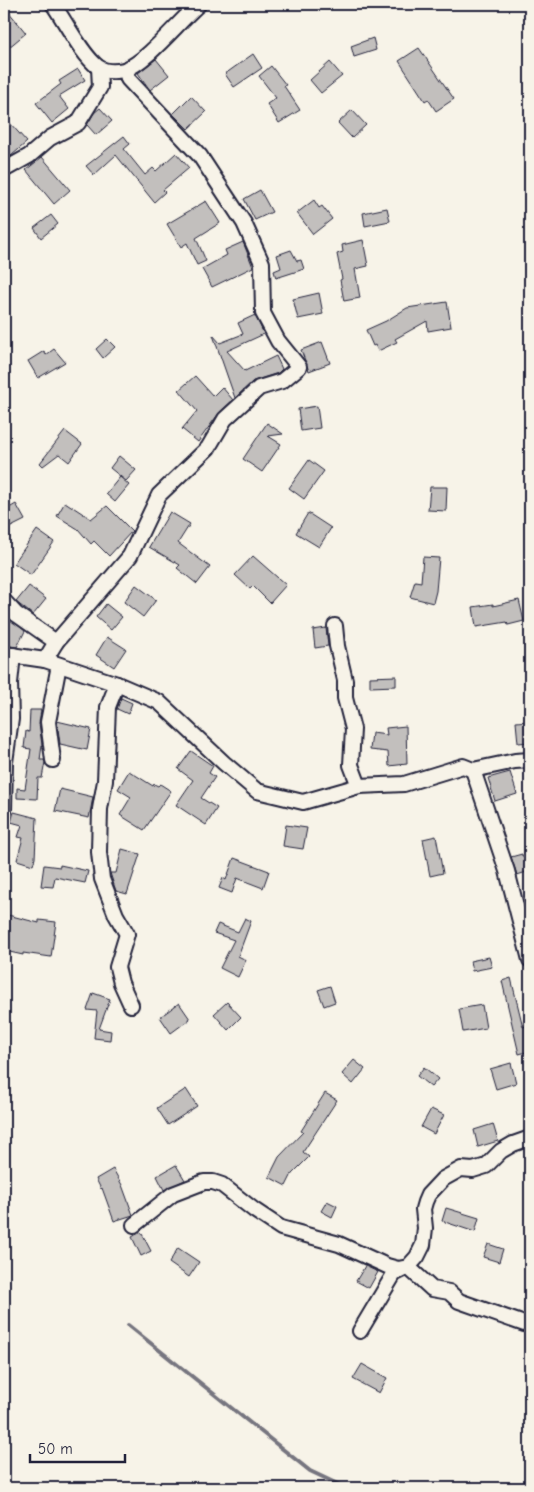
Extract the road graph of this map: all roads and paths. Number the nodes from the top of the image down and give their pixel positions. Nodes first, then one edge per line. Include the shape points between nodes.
1 (53, 4) edge
2 (199, 4) edge
3 (99, 68) junction
4 (126, 69) junction
5 (4, 170) edge
6 (4, 601) edge
7 (335, 626) dead end
8 (56, 642) junction
9 (8, 654) edge
10 (45, 660) junction
11 (59, 664) junction
12 (117, 684) junction
13 (53, 760) dead end
14 (530, 760) edge
15 (473, 770) junction
16 (359, 786) junction
17 (4, 811) edge
18 (530, 960) edge
19 (131, 1005) dead end
20 (530, 1138) edge
21 (134, 1225) dead end
22 (408, 1267) junction
23 (530, 1326) edge
24 (360, 1331) dead end

1 - 3 street via 88,57
2 - 4 street via 146,56
3 - 4 street via 114,72
3 - 5 street via 100,87 78,123
4 - 8 street via 128,79 200,156 244,222 262,263 263,312 278,341 299,367 282,381 259,388 225,419 208,448 159,495 130,556
6 - 8 street via 16,614
7 - 16 street via 345,698 353,729 351,765
8 - 10 street
9 - 10 street
9 - 17 street via 11,719 5,762
10 - 11 street
11 - 12 street
11 - 13 street via 48,722
12 - 16 street via 159,702 257,791 303,802
12 - 19 street via 108,708 99,852 102,879 127,934 118,966 121,983
14 - 15 street
15 - 16 street via 463,766 404,784
15 - 18 street via 507,871
20 - 22 street via 501,1151 486,1166 461,1169 443,1179 425,1202 423,1245 418,1257
21 - 22 street via 173,1194 204,1182 213,1182 222,1185 281,1228 340,1244 387,1266
22 - 23 street via 432,1289 449,1292 459,1301
22 - 24 street via 394,1274

